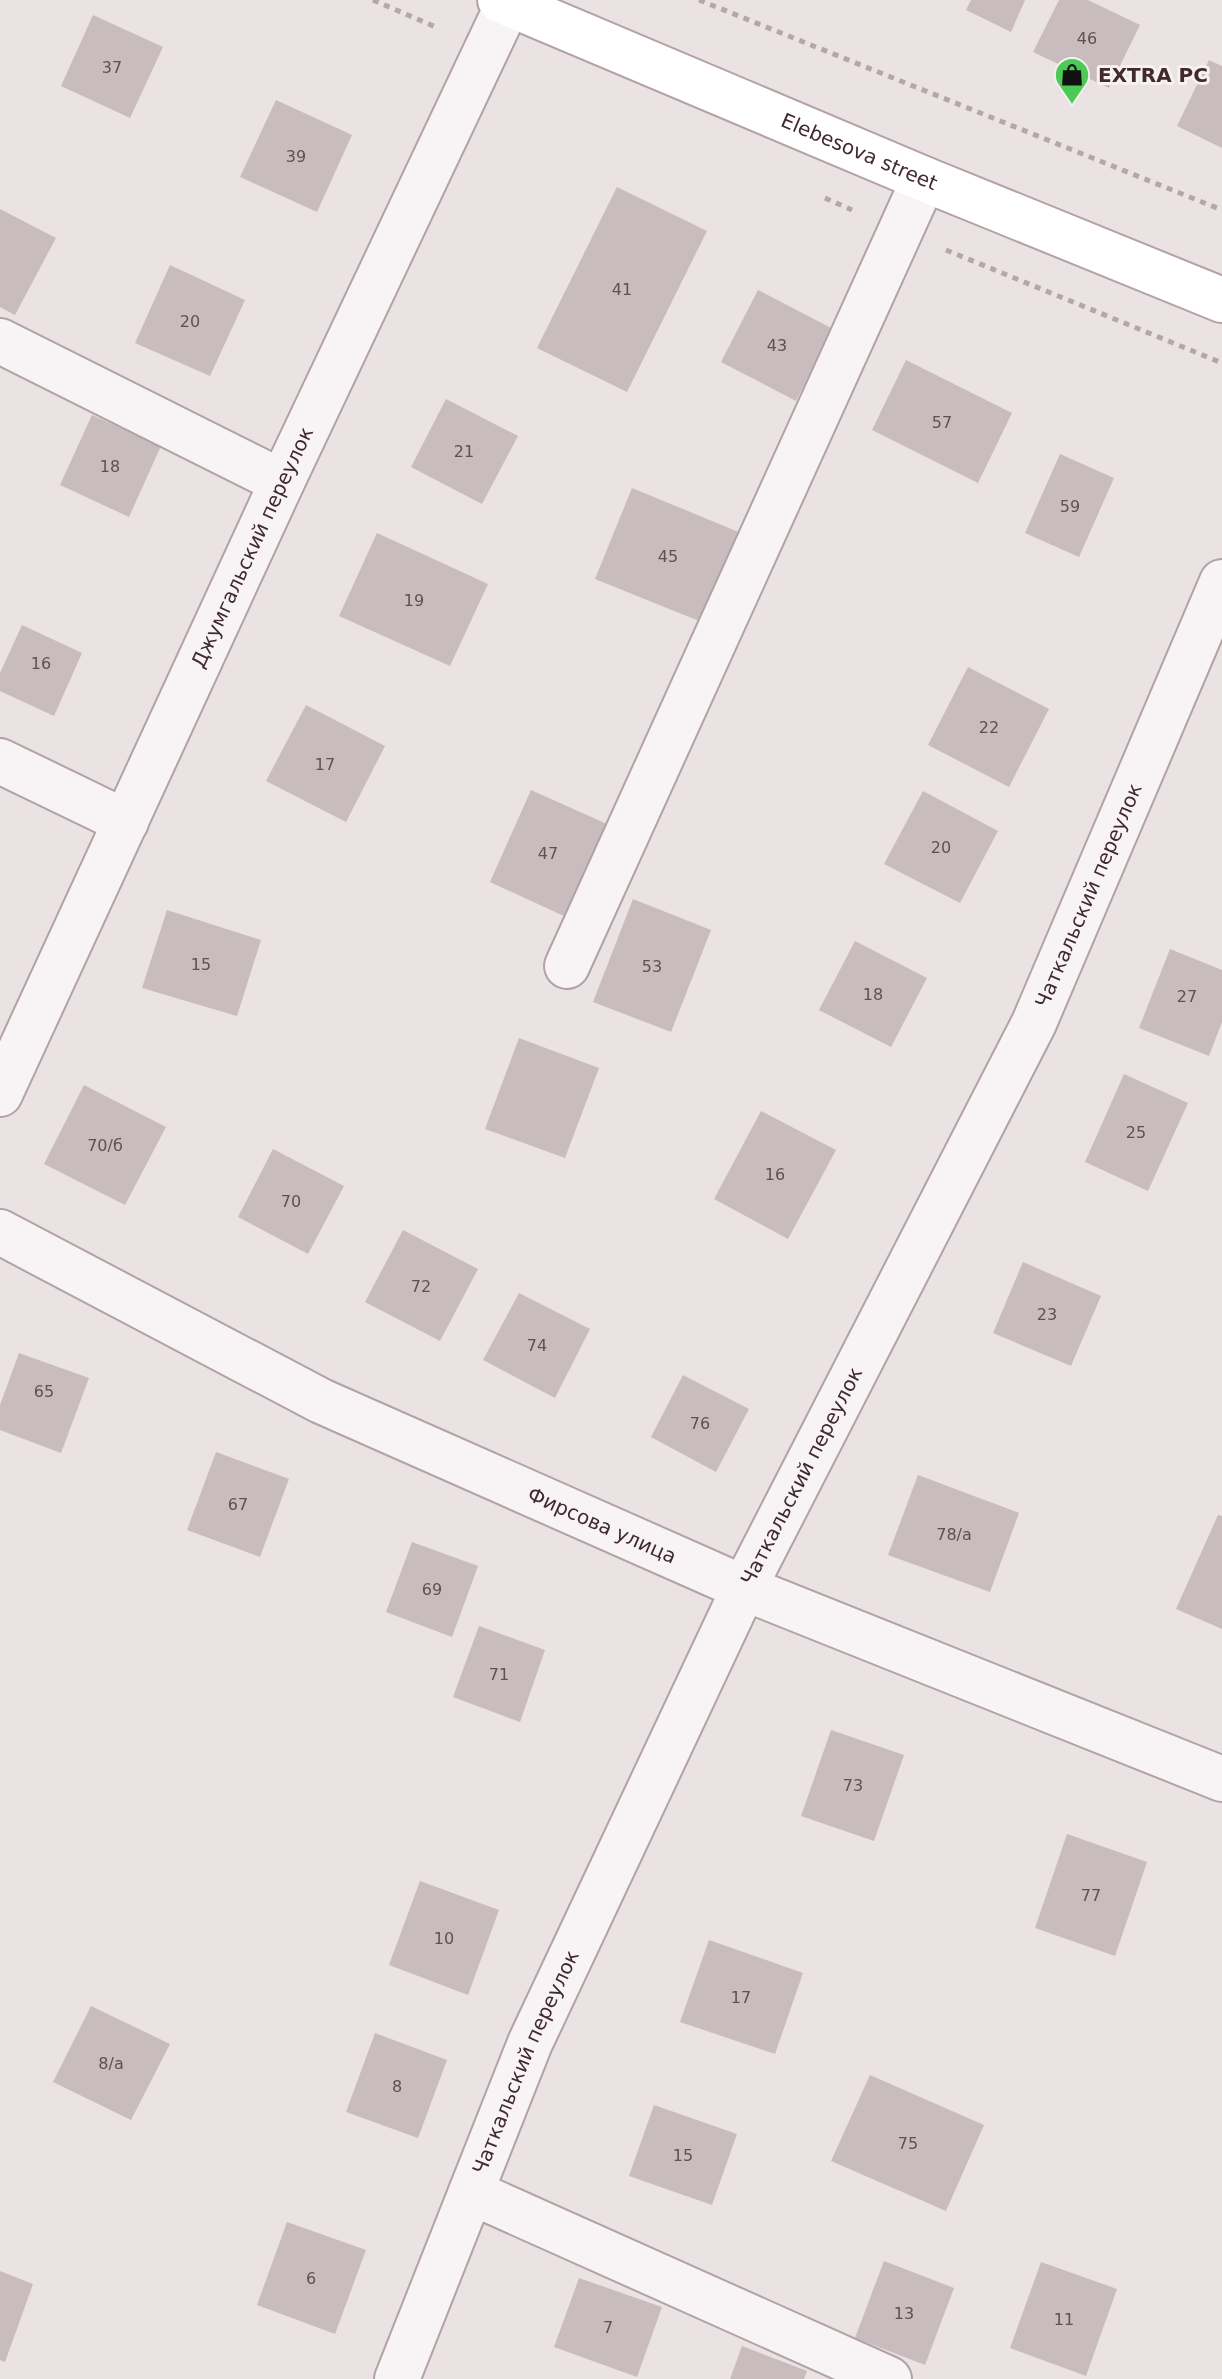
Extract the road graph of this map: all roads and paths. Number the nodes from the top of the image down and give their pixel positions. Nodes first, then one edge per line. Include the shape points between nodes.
1 (699, 0) edge
2 (504, 2) edge
3 (924, 179) junction
4 (1222, 210) edge
5 (1222, 300) edge
6 (0, 341) edge
7 (282, 482) junction
8 (1222, 582) edge
9 (0, 761) edge
10 (126, 822) junction
11 (567, 966) dead end
12 (0, 1094) edge
13 (0, 1232) edge
14 (744, 1588) junction
15 (1222, 1777) edge
16 (471, 2192) junction
17 (397, 2379) edge
18 (889, 2379) edge

1 - 4 path
2 - 3 main road, Elebesova street
2 - 7 street, Джумгальский переулок
3 - 5 main road, Elebesova street
3 - 11 street
6 - 7 street
7 - 10 street, Джумгальский переулок
8 - 14 street, Чаткальский переулок via 1034,1023
9 - 10 street
10 - 12 street, Джумгальский переулок
13 - 14 street, Фирсова улица via 321,1401
14 - 15 street, Фирсова улица
14 - 16 street, Чаткальский переулок via 530,2043
16 - 17 street, Чаткальский переулок
16 - 18 street

